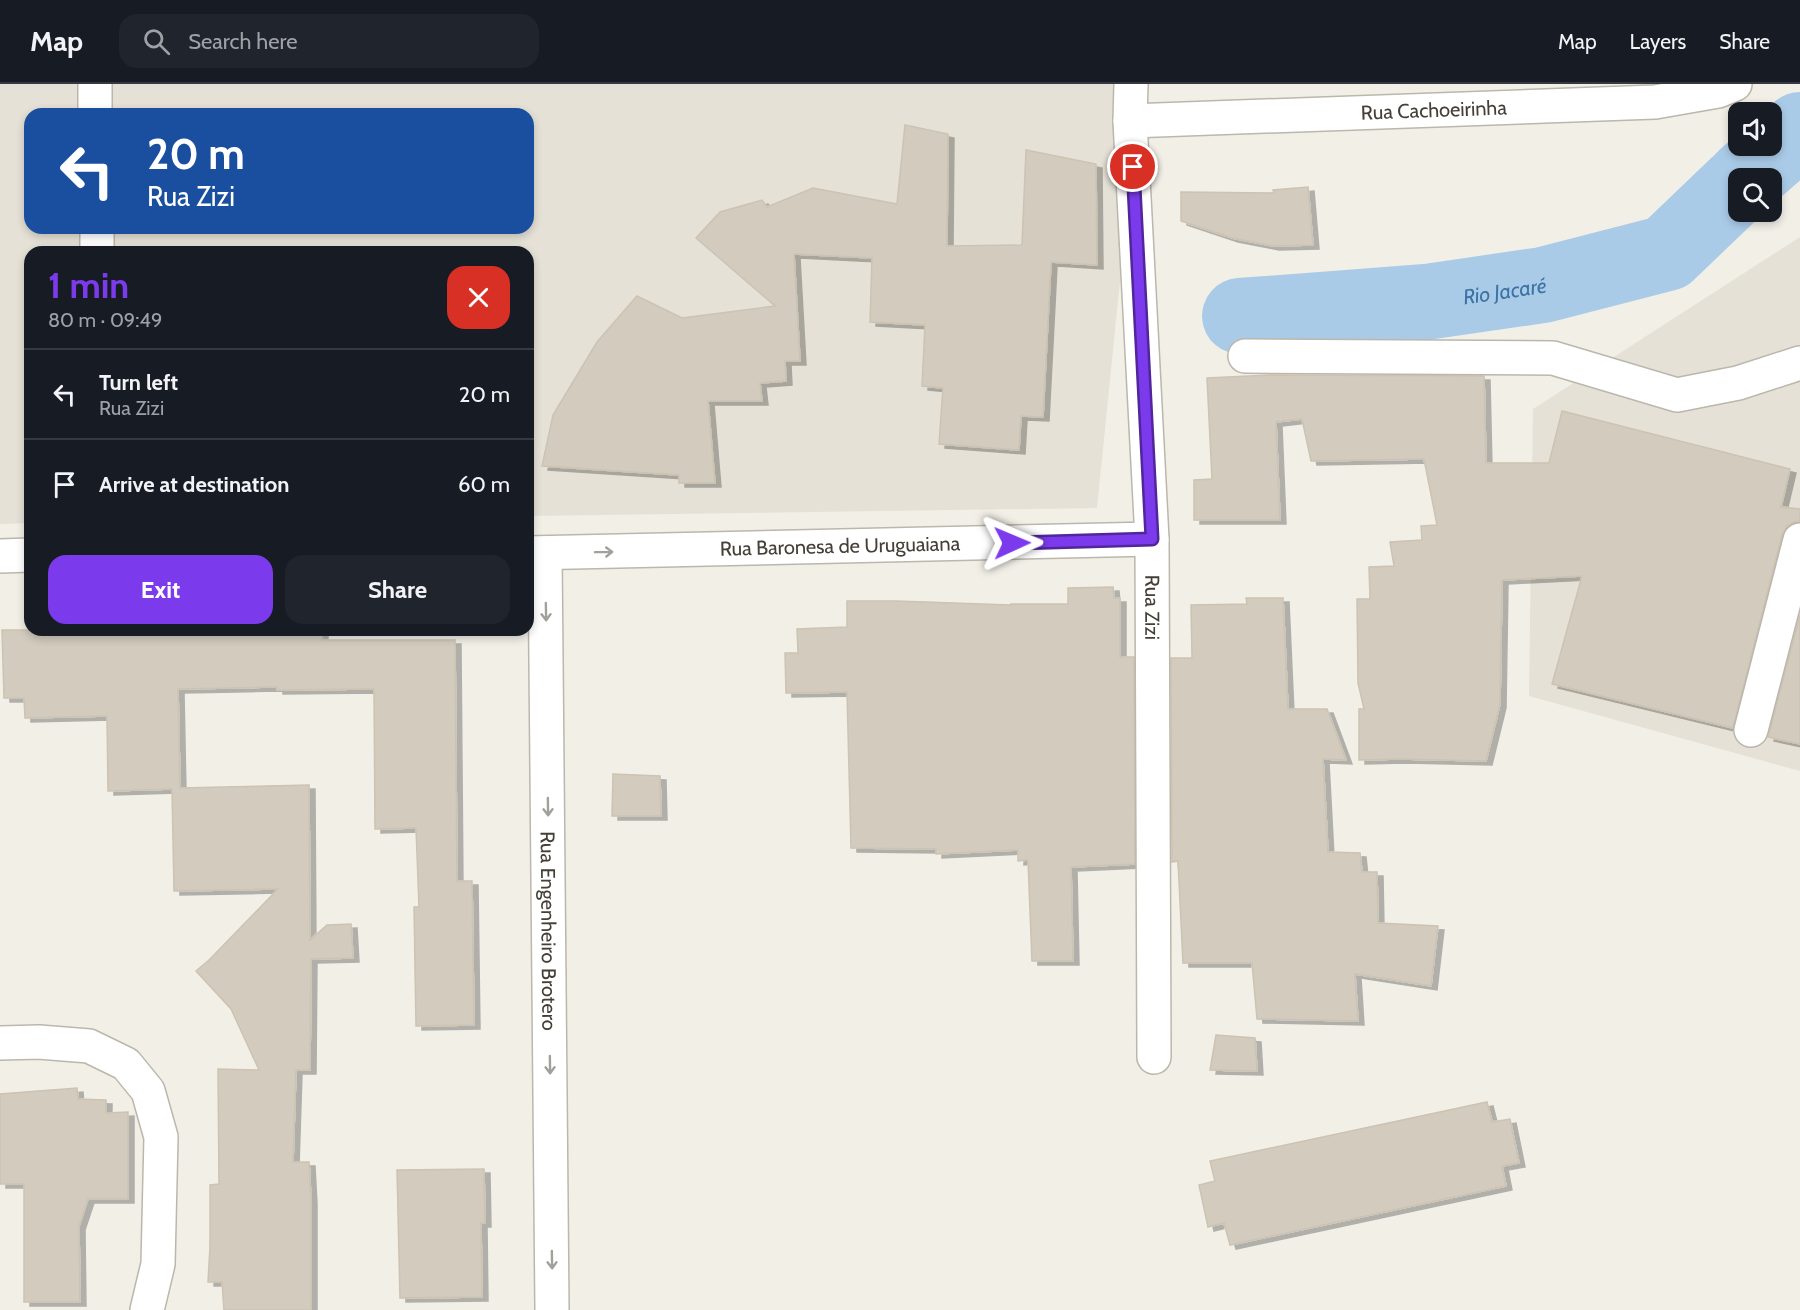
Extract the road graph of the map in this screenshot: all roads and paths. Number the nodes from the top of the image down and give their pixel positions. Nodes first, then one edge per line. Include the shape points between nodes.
1 (95, 84) edge
2 (1131, 84) edge
3 (1735, 84) edge
4 (95, 108) edge
5 (1130, 121) junction
6 (1245, 356) dead end
7 (1800, 363) edge
8 (1152, 539) junction
9 (1800, 540) edge
10 (537, 553) edge
11 (24, 555) edge
12 (0, 556) edge
13 (1751, 730) dead end
14 (0, 1043) edge
15 (1154, 1057) dead end
16 (147, 1310) edge
17 (552, 1310) edge

1 - 4 street
2 - 5 street, Rua Zizi
3 - 5 street, Rua Cachoeirinha via 1718,91 1655,102
5 - 8 street, Rua Zizi
6 - 7 street via 1554,358 1677,395 1738,383
10 -> 8 street, Rua Baronesa de Uruguaiana
8 - 15 street, Rua Zizi
9 - 13 street
10 -> 17 street, Rua Engenheiro Brotero
11 - 12 street
14 - 16 street via 89,1046 126,1064 148,1091 161,1137 159,1264

